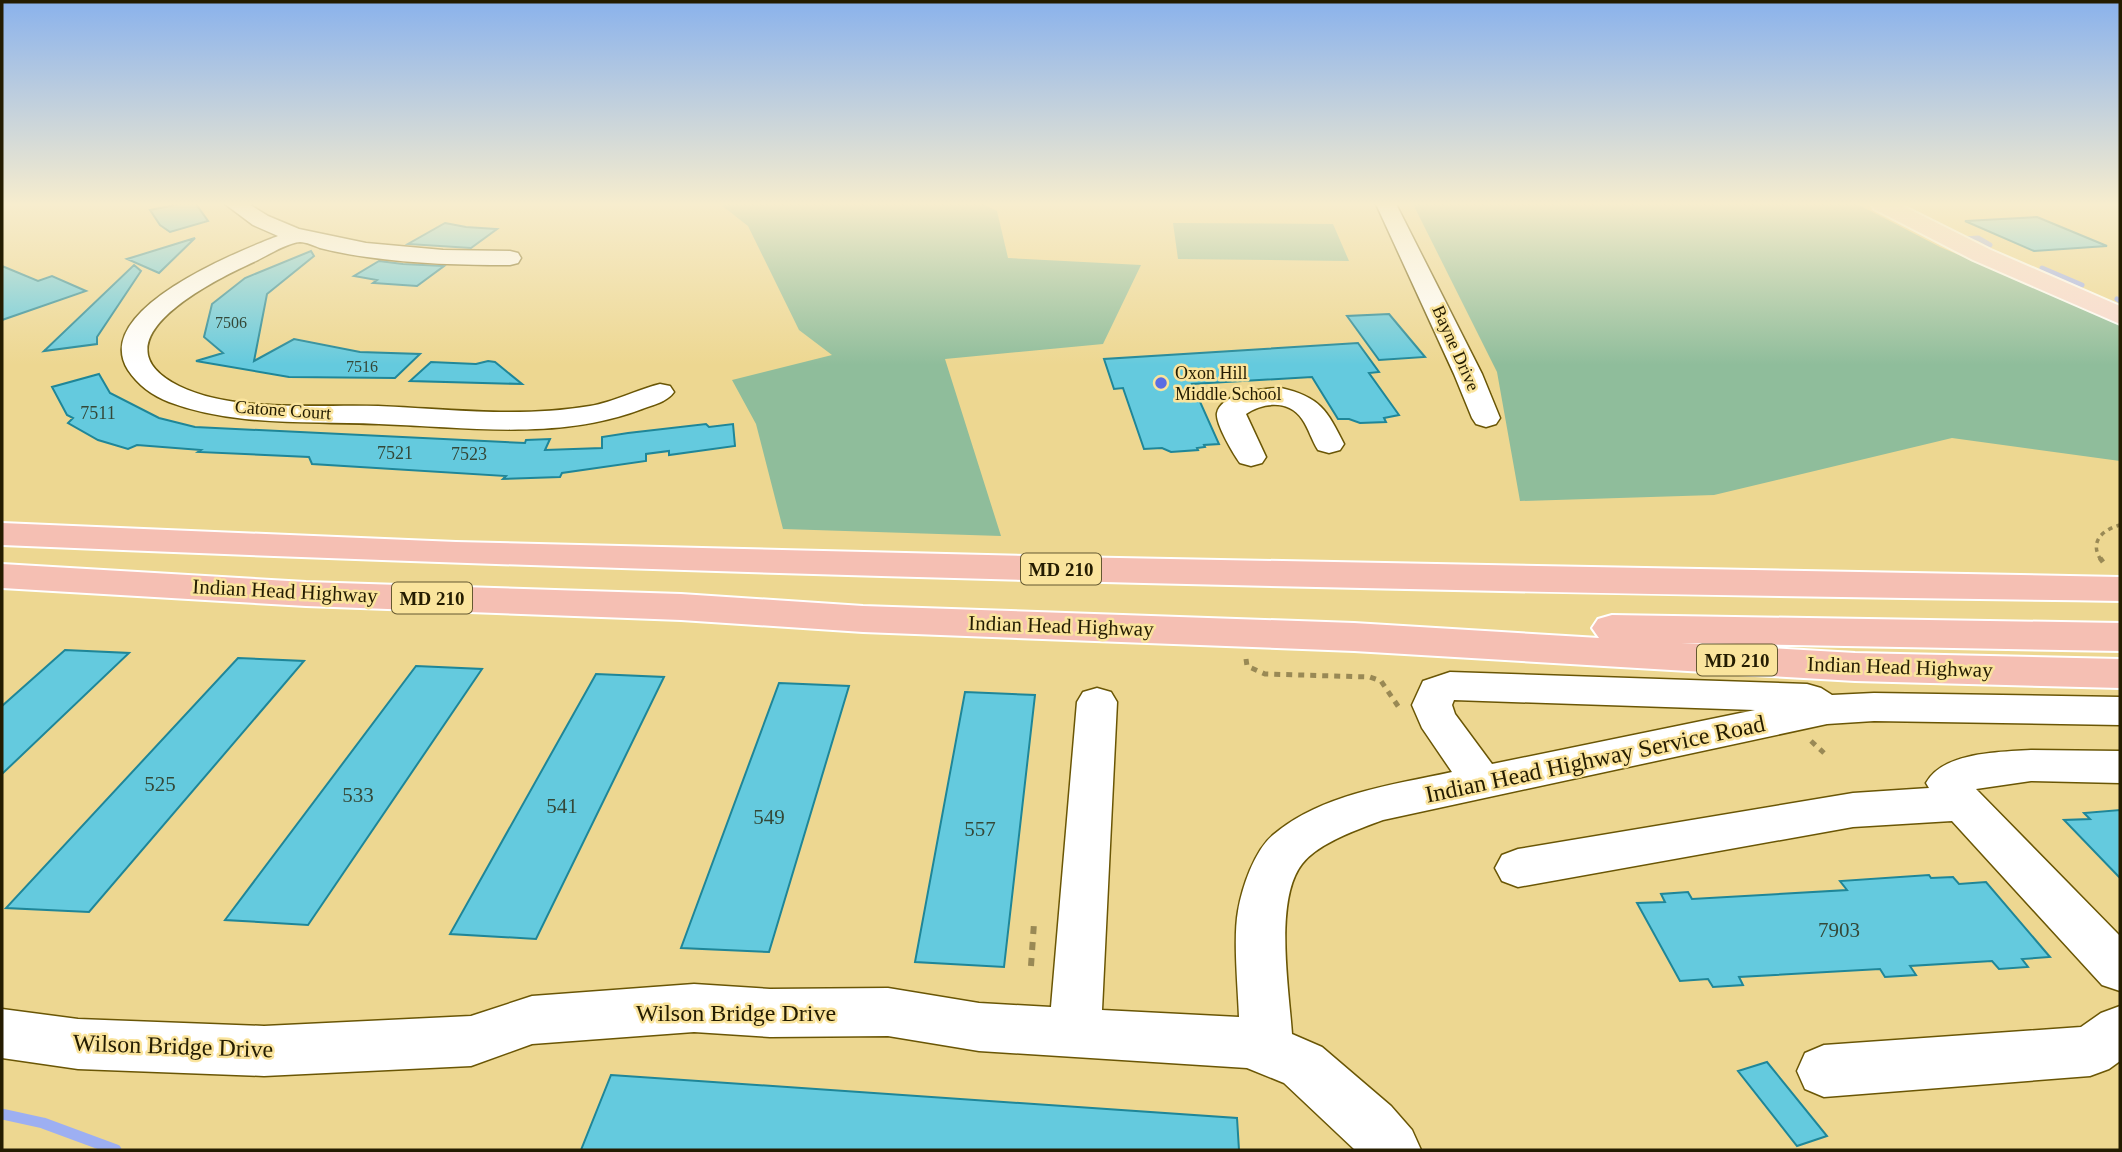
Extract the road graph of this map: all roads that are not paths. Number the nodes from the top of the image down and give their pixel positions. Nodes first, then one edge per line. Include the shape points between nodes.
1 (245, 258) edge
2 (496, 258) edge
3 (510, 258) dead end
4 (1413, 258) edge
5 (1988, 258) edge
6 (2120, 316) edge
7 (660, 393) dead end
8 (1486, 418) dead end
9 (1329, 444) dead end
10 (1251, 457) dead end
11 (2, 534) edge
12 (1068, 569) junction
13 (2, 576) edge
14 (2113, 577) edge
15 (2120, 614) edge
16 (1354, 637) junction
17 (2120, 637) edge
18 (2120, 674) edge
19 (1097, 702) dead end
20 (2120, 711) edge
21 (1819, 726) junction
22 (2120, 767) edge
23 (1482, 782) junction
24 (1962, 803) junction
25 (1518, 868) dead end
26 (2120, 970) edge
27 (2120, 1030) edge
28 (1075, 1032) junction
29 (2, 1034) edge
30 (1266, 1050) junction
31 (1824, 1071) dead end
32 (1392, 1150) edge

1 - 7 street, Catone Court via 166,302 146,324 135,346 142,372 176,395 206,403 340,414 546,420 615,410
2 - 3 street
4 - 8 street, Bayne Drive
5 - 6 main road
9 - 10 street via 1311,411 1298,402 1255,397 1231,412
11 - 12 highway, Indian Head Highway / MD 210 via 456,553
12 - 14 highway, Indian Head Highway / MD 210
12 - 15 highway via 1537,598
13 - 16 highway, Indian Head Highway / MD 210 via 306,594
16 - 17 highway via 1544,627
16 - 18 highway, Indian Head Highway / MD 210 via 1855,667
19 - 28 street
20 - 21 street, Indian Head Highway Service Road via 1914,707
21 - 23 street, Indian Head Highway Service Road
21 - 23 street via 1807,698 1450,686 1437,691 1432,705 1436,718
22 - 24 street via 2039,764 1961,774 1948,783
23 - 30 street, Indian Head Highway Service Road via 1344,816 1287,849 1269,879 1261,914
24 - 25 street via 1853,810
24 - 26 street
27 - 31 street via 2090,1051
28 - 29 street, Wilson Bridge Drive via 979,1027 887,1012 694,1008 532,1020 471,1041 264,1051 78,1044
28 - 30 street, Wilson Bridge Drive via 1239,1042
30 - 32 street, Wilson Bridge Drive via 1303,1065

